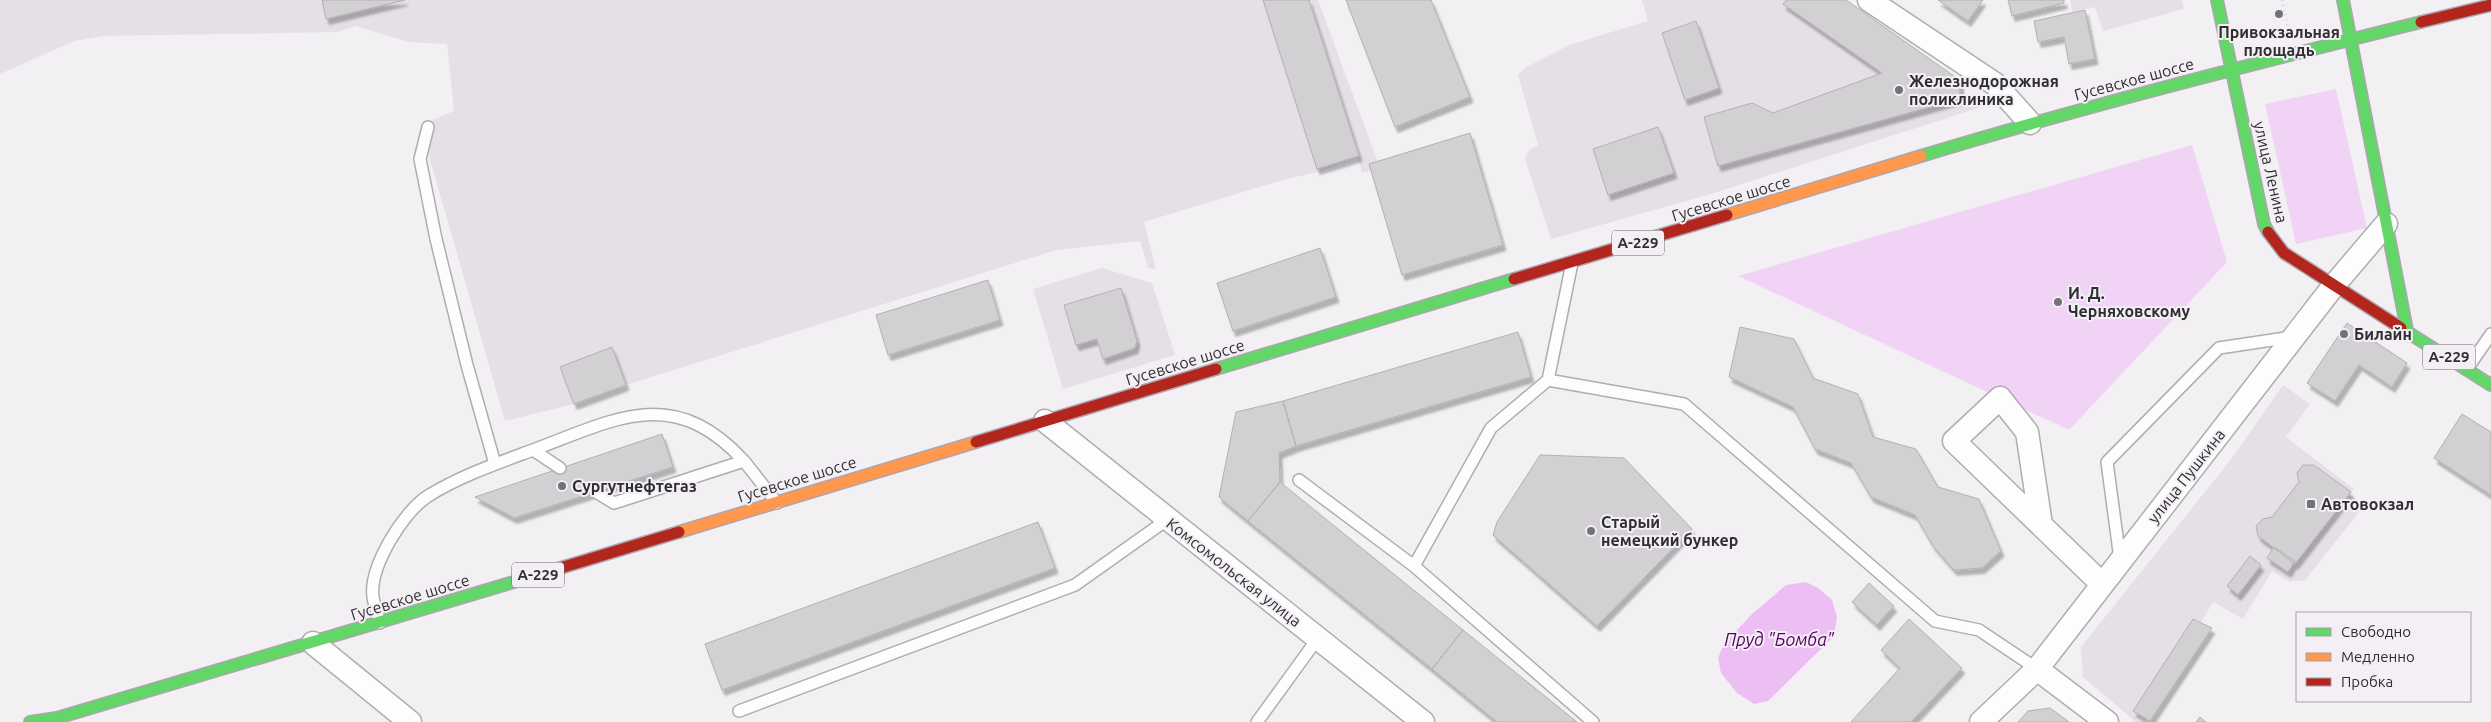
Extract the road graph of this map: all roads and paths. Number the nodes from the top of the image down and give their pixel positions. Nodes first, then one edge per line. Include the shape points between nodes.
1 (1869, 0) edge
2 (2217, 0) edge
3 (2282, 0) edge
4 (2343, 0) edge
5 (2491, 5) edge
6 (2288, 28) dead end
7 (2351, 38) junction
8 (2232, 69) junction
9 (2030, 123) junction
10 (428, 127) dead end
11 (2386, 224) junction
12 (1572, 263) junction
13 (2335, 284) junction
14 (2407, 330) junction
15 (2491, 334) edge
16 (2294, 337) junction
17 (2466, 369) junction
18 (1548, 380) junction
19 (2491, 385) edge
20 (1045, 421) junction
21 (533, 450) junction
22 (744, 461) junction
23 (495, 464) junction
24 (560, 468) dead end
25 (1299, 480) dead end
26 (596, 492) dead end
27 (777, 503) junction
28 (1168, 519) junction
29 (2040, 525) junction
30 (2120, 561) junction
31 (1414, 566) junction
32 (2102, 584) junction
33 (380, 623) junction
34 (1318, 638) junction
35 (313, 643) junction
36 (2037, 669) junction
37 (739, 711) dead end
38 (57, 720) edge
39 (30, 722) edge
40 (410, 722) edge
41 (1257, 722) edge
42 (1423, 722) edge
43 (1593, 722) edge
44 (1982, 722) edge
45 (2107, 722) edge

1 - 9 street via 1995,84
2 - 8 main road, улица Ленина
3 - 6 path
4 - 7 main road
5 - 7 main road, Гусевское шоссе
7 - 8 main road, Гусевское шоссе / А-229
7 - 11 main road
8 - 9 main road, Гусевское шоссе / А-229
8 - 13 main road, улица Ленина via 2264,224 2284,253
9 - 12 main road, Гусевское шоссе / А-229
10 - 23 lane via 420,159 438,249
11 - 13 street, улица Пушкина
11 - 14 main road
12 - 18 lane
12 - 20 main road, Гусевское шоссе / А-229
13 - 14 main road, улица Ленина
13 - 16 street, улица Пушкина
14 - 17 main road, улица Ленина / А-229
15 - 17 lane
16 - 30 street, улица Пушкина
16 - 30 lane via 2219,348 2107,462
17 - 19 main road, улица Ленина / А-229
18 - 31 lane via 1491,428
18 - 36 lane via 1684,404 1936,621 1979,630
20 - 27 main road, Гусевское шоссе / А-229
20 - 28 street, Комсомольская улица
21 - 22 lane via 631,415 666,413 696,423 727,442
21 - 23 lane
21 - 24 lane
22 - 26 lane via 614,503
22 - 27 lane
23 - 33 lane via 426,497 392,533 376,572 372,596
25 - 31 lane
27 - 33 main road, Гусевское шоссе / А-229
28 - 34 street, Комсомольская улица
28 - 37 lane via 1075,585
29 - 29 street via 1954,441 2000,398 2026,432
29 - 32 street
30 - 32 street, улица Пушкина
31 - 43 lane
32 - 36 street, улица Пушкина
33 - 35 main road, Гусевское шоссе / А-229
34 - 41 lane
34 - 42 street, Комсомольская улица
35 - 38 main road, Гусевское шоссе / А-229
35 - 40 street
36 - 44 street, улица Пушкина
36 - 45 street
38 - 39 main road, Гусевское шоссе / А-229

